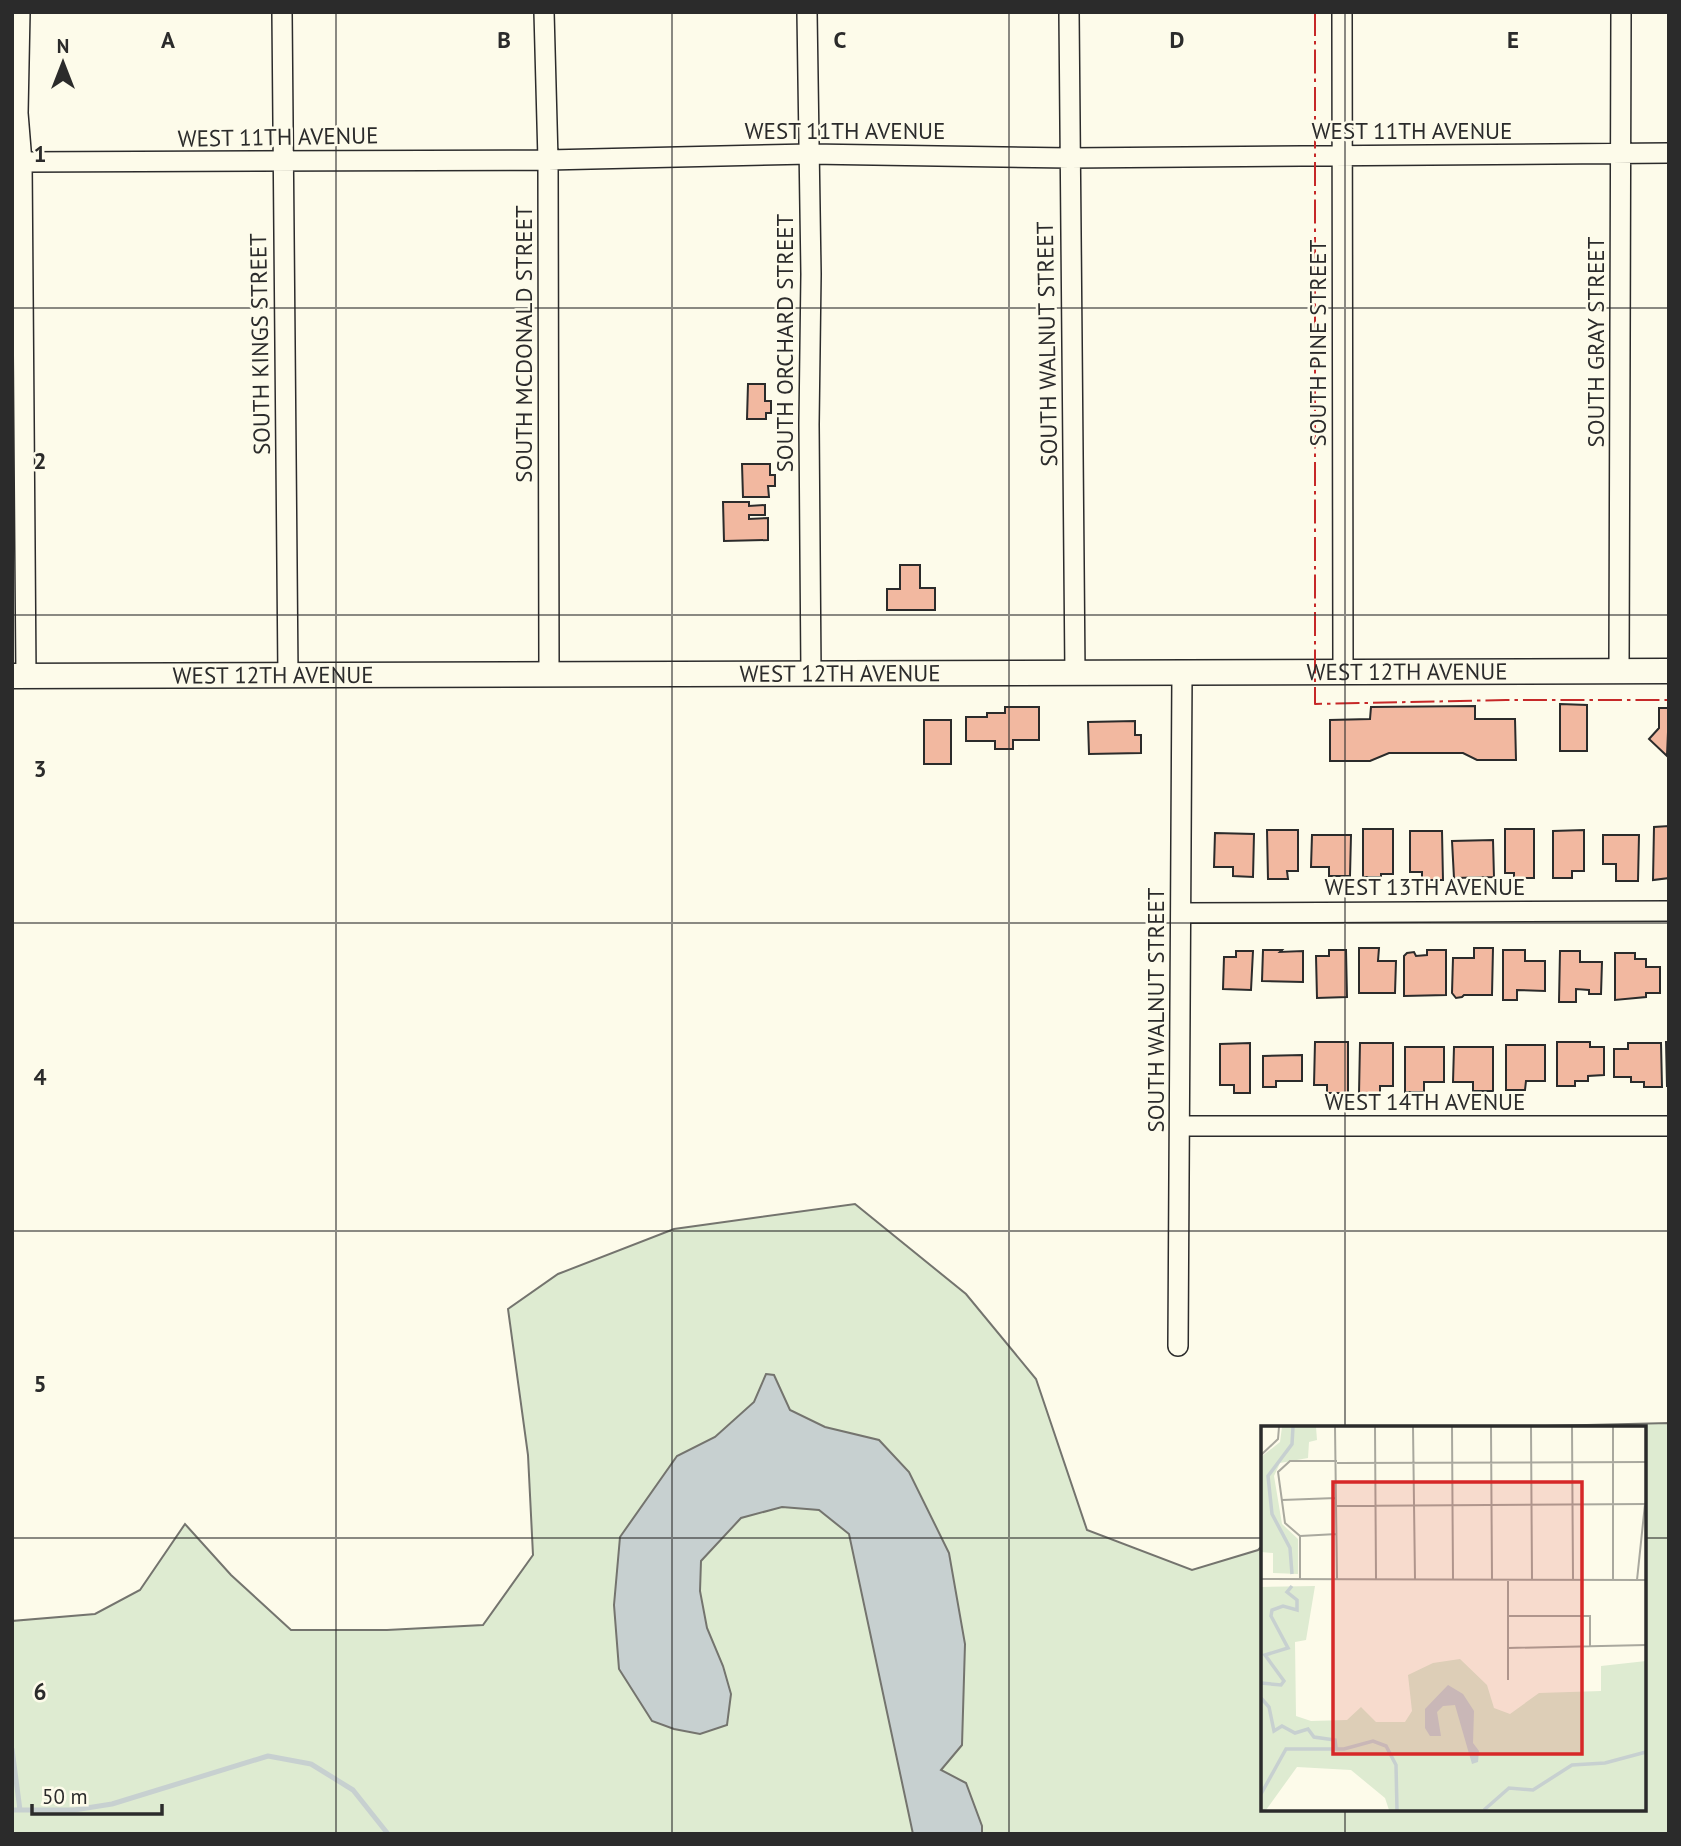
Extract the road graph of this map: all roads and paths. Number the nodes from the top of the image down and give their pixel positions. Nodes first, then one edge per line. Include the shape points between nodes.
1 (20, 12) edge
2 (282, 12) edge
3 (544, 12) edge
4 (807, 12) edge
5 (1069, 12) edge
6 (1342, 12) edge
7 (1620, 12) edge
8 (15, 113) edge
9 (1622, 153) junction
10 (1669, 153) edge
11 (810, 154) junction
12 (1341, 156) junction
13 (1070, 158) junction
14 (548, 160) junction
15 (22, 162) junction
16 (283, 162) junction
17 (17, 354) edge
18 (1619, 671) junction
19 (1669, 671) edge
20 (811, 673) junction
21 (1343, 673) junction
22 (1075, 674) junction
23 (1182, 674) junction
24 (549, 675) junction
25 (19, 676) edge
26 (288, 676) junction
27 (1669, 911) edge
28 (1181, 913) junction
29 (1180, 1126) junction
30 (1669, 1126) edge
31 (1178, 1346) dead end

1 - 8 street
2 - 16 street, SOUTH KINGS STREET
3 - 14 street, SOUTH MCDONALD STREET
4 - 11 street, SOUTH ORCHARD STREET
5 - 13 street, SOUTH WALNUT STREET
6 - 12 street, SOUTH PINE STREET
7 - 9 street, SOUTH GRAY STREET
8 - 15 street
9 - 10 street, WEST 11TH AVENUE
9 - 12 street, WEST 11TH AVENUE
9 - 18 street, SOUTH GRAY STREET
11 - 13 street, WEST 11TH AVENUE
11 - 14 street, WEST 11TH AVENUE
11 - 20 street, SOUTH ORCHARD STREET
12 - 13 street, WEST 11TH AVENUE
12 - 21 street, SOUTH PINE STREET
13 - 22 street, SOUTH WALNUT STREET
14 - 16 street, WEST 11TH AVENUE
14 - 24 street, SOUTH MCDONALD STREET
15 - 16 street, WEST 11TH AVENUE
15 - 17 street
16 - 26 street, SOUTH KINGS STREET
17 - 25 street
18 - 19 main road, WEST 12TH AVENUE
18 - 21 main road, WEST 12TH AVENUE
20 - 22 main road, WEST 12TH AVENUE
20 - 24 main road, WEST 12TH AVENUE
21 - 23 main road, WEST 12TH AVENUE
22 - 23 main road, WEST 12TH AVENUE
23 - 28 street, SOUTH WALNUT STREET
24 - 26 main road, WEST 12TH AVENUE
25 - 26 main road, WEST 12TH AVENUE
27 - 28 street, WEST 13TH AVENUE
28 - 29 street, SOUTH WALNUT STREET
29 - 30 street, WEST 14TH AVENUE
29 - 31 street, SOUTH WALNUT STREET

